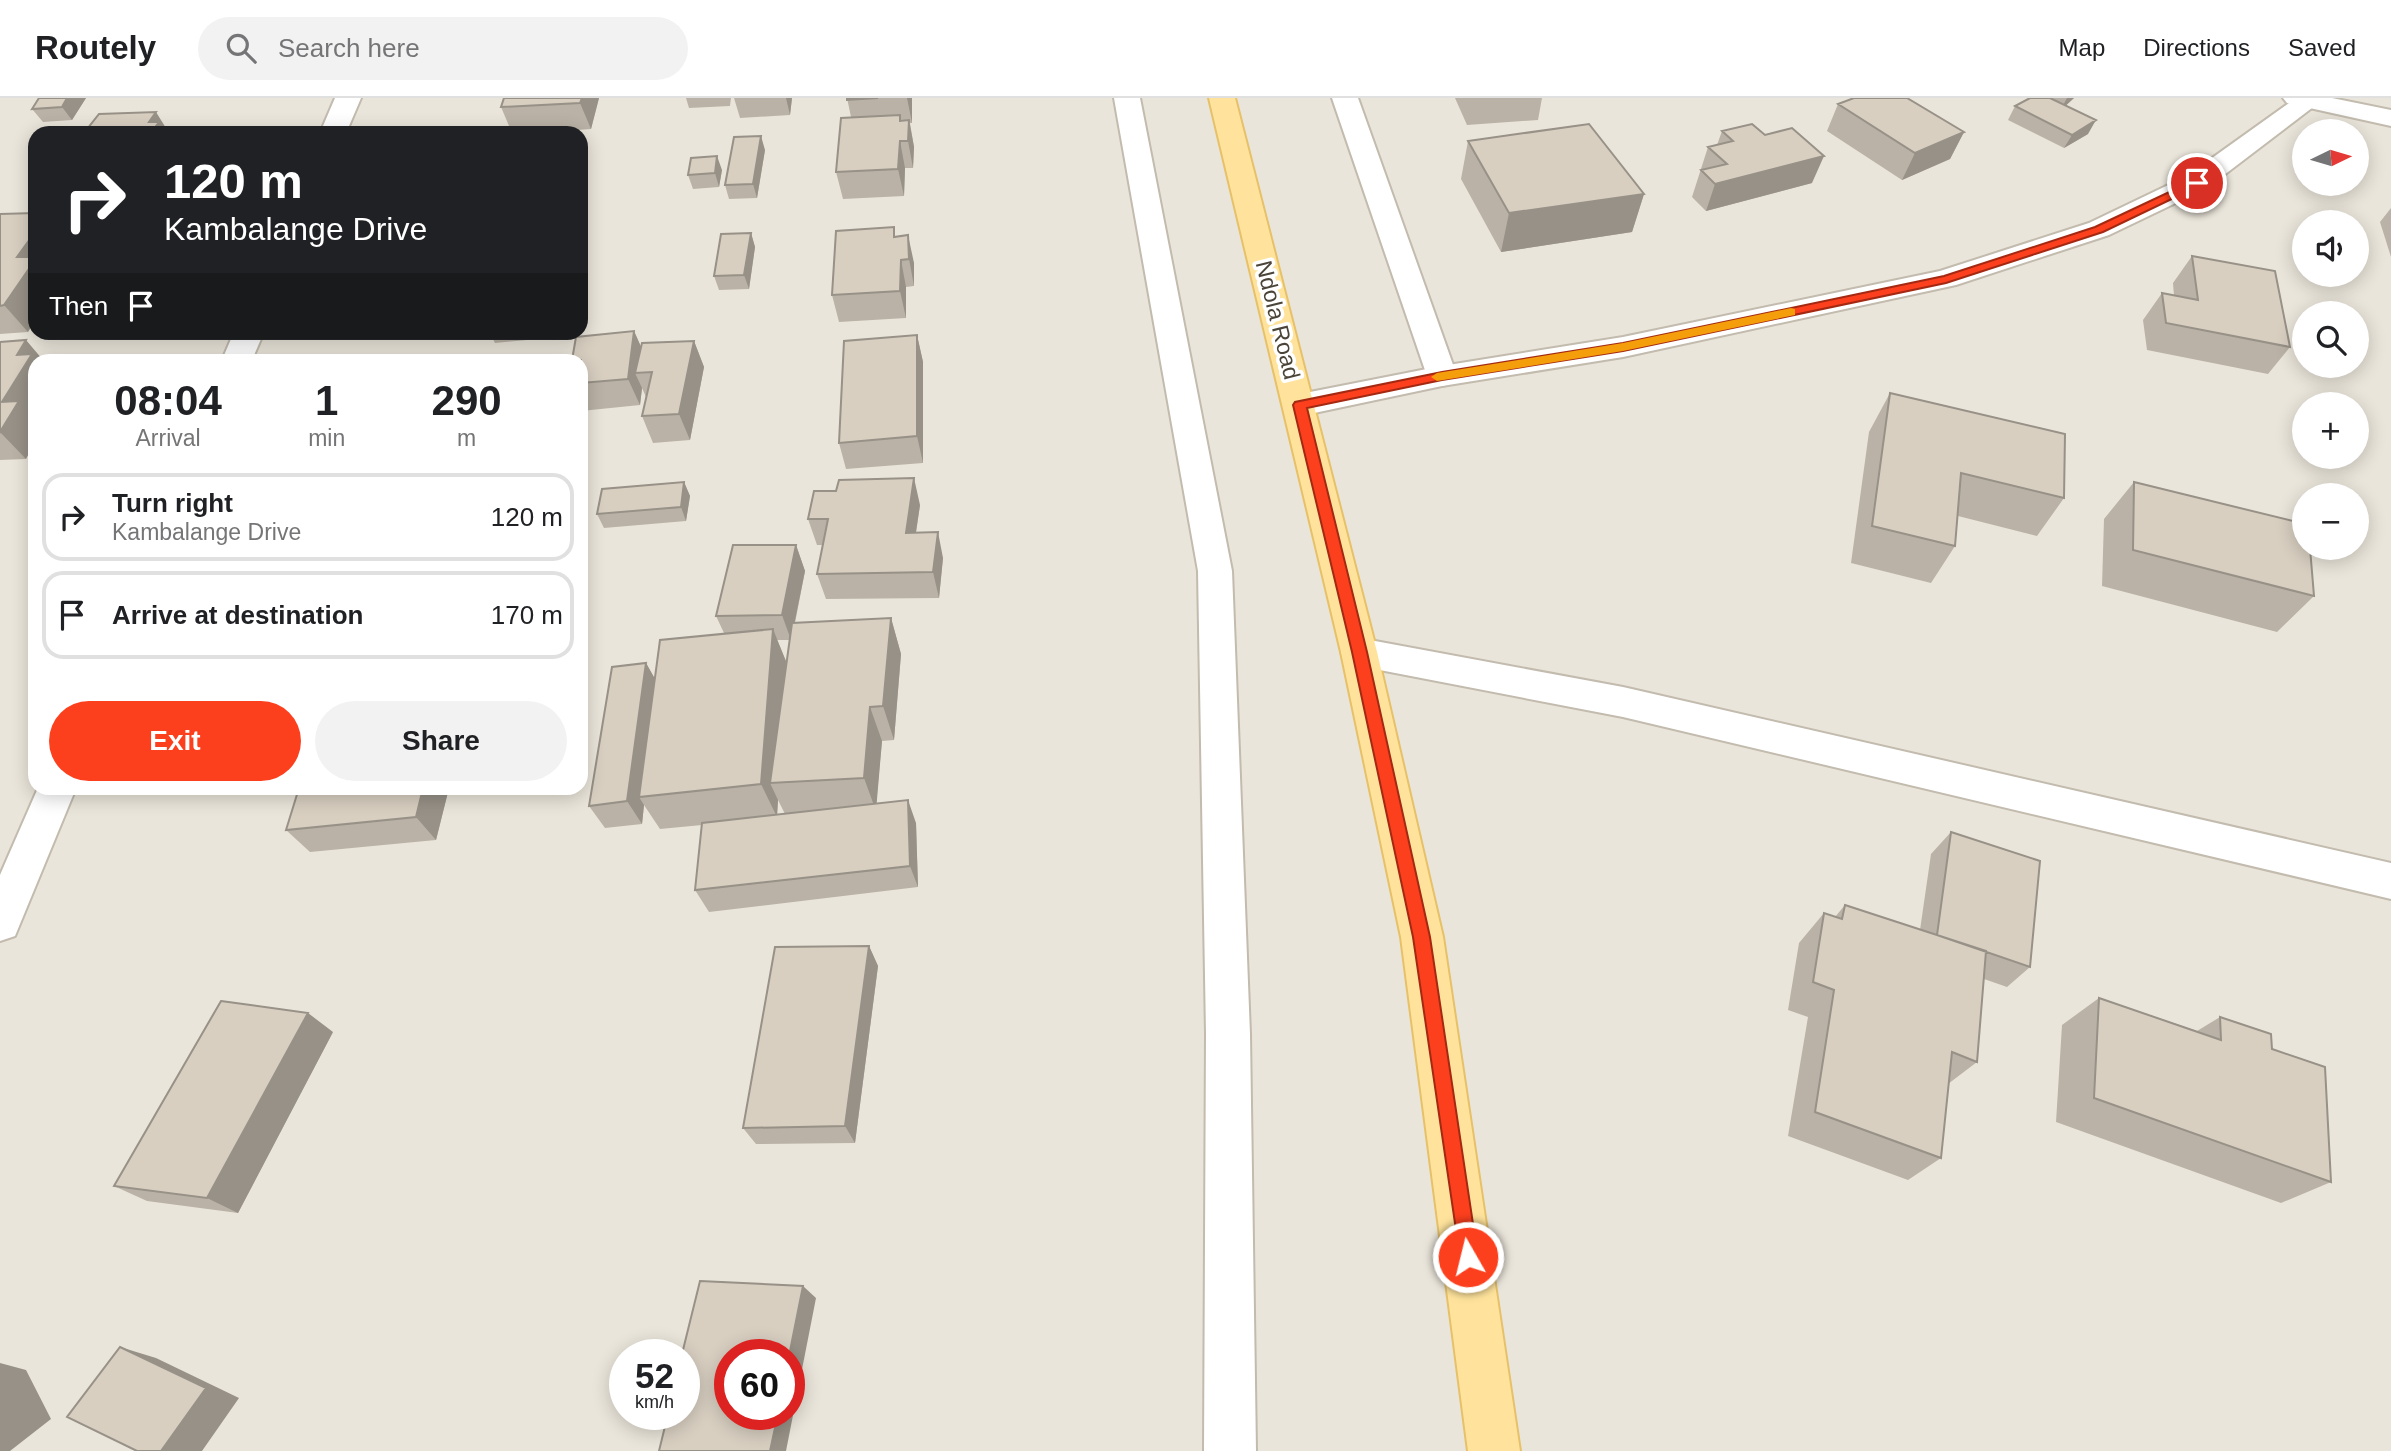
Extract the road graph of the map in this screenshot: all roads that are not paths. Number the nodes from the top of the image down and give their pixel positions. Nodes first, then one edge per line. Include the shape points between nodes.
1 (348, 98) edge
2 (1127, 98) edge
3 (1222, 98) edge
4 (1345, 98) edge
5 (2305, 99) edge
6 (2391, 118) edge
7 (336, 126) edge
8 (1442, 376) junction
9 (1300, 405) junction
10 (1359, 652) junction
11 (54, 795) edge
12 (2391, 881) edge
13 (0, 923) edge
14 (1230, 1451) edge
15 (1494, 1451) edge

1 - 7 street
2 - 14 street via 1215,571 1228,1034
3 - 9 main road, Ndola Road
4 - 8 street
5 - 6 street
5 - 8 street via 2197,183 2099,229 1959,275 1623,347
8 - 9 street
9 - 10 main road, Ndola Road
10 - 12 street via 1623,702
10 - 15 main road, Ndola Road via 1422,937
11 - 13 street

